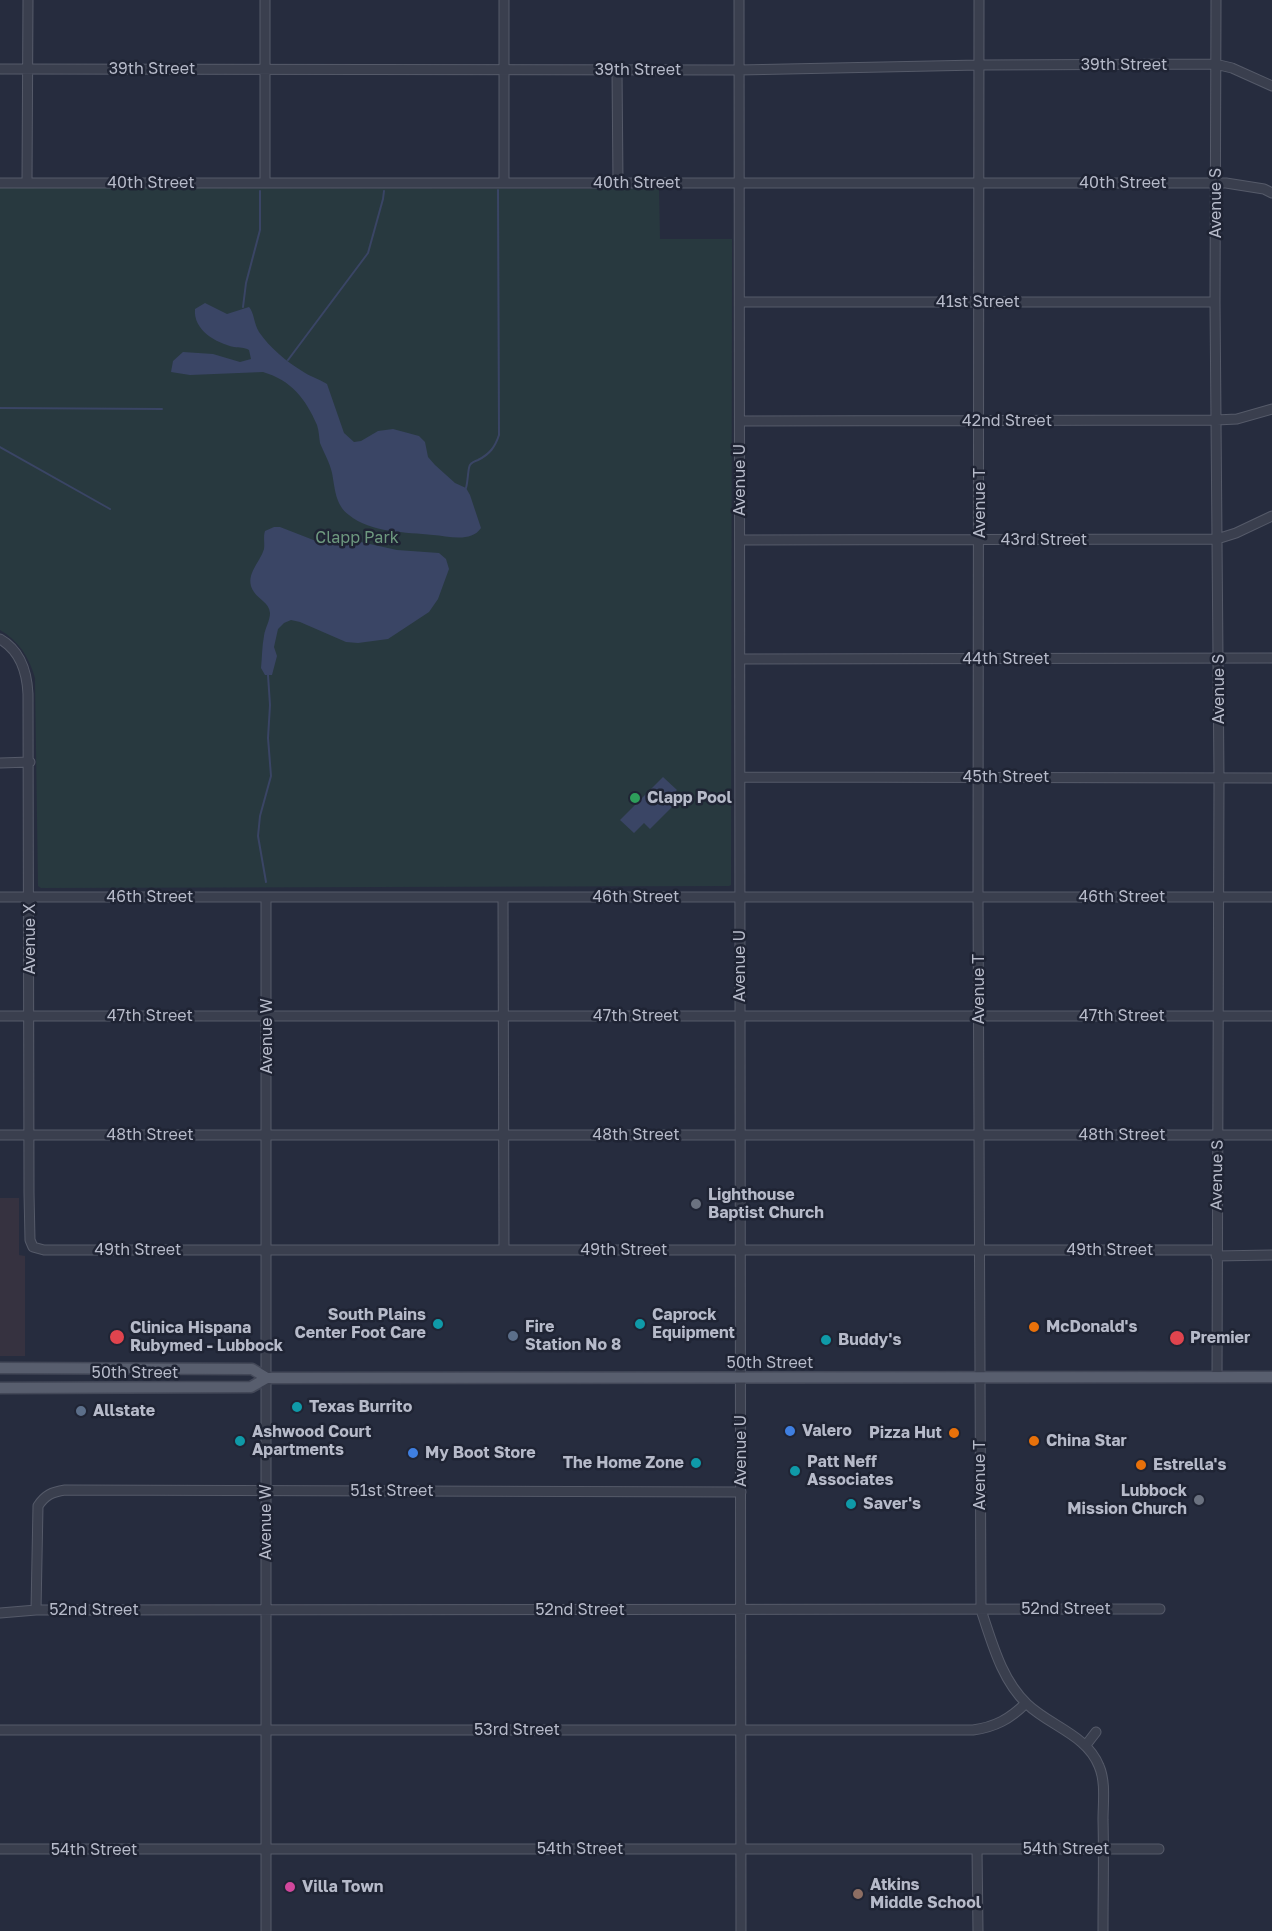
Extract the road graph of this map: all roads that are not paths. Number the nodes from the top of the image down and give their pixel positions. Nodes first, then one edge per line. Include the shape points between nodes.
1 (28, 0) edge
2 (265, 0) edge
3 (504, 0) edge
4 (740, 0) edge
5 (979, 0) edge
6 (1216, 0) edge
7 (1215, 64) junction
8 (979, 65) junction
9 (0, 69) edge
10 (28, 69) junction
11 (265, 70) junction
12 (504, 70) junction
13 (617, 70) junction
14 (740, 70) junction
15 (1272, 86) edge
16 (0, 183) edge
17 (27, 183) junction
18 (265, 183) junction
19 (504, 183) junction
20 (618, 183) junction
21 (740, 183) junction
22 (980, 183) junction
23 (1216, 183) junction
24 (1272, 193) edge
25 (740, 302) junction
26 (980, 302) junction
27 (1215, 302) junction
28 (1272, 409) edge
29 (1216, 420) junction
30 (980, 421) junction
31 (740, 422) junction
32 (1272, 516) edge
33 (1217, 539) junction
34 (740, 540) junction
35 (980, 540) junction
36 (0, 639) edge
37 (1272, 658) edge
38 (740, 659) junction
39 (979, 659) junction
40 (1219, 659) junction
41 (30, 762) junction
42 (0, 763) edge
43 (740, 777) junction
44 (979, 777) junction
45 (1219, 778) junction
46 (1272, 778) edge
47 (0, 897) edge
48 (30, 897) junction
49 (266, 897) junction
50 (503, 897) junction
51 (740, 897) junction
52 (978, 897) junction
53 (1218, 897) junction
54 (1272, 897) edge
55 (29, 1016) junction
56 (266, 1016) junction
57 (504, 1016) junction
58 (740, 1016) junction
59 (979, 1016) junction
60 (1217, 1016) junction
61 (1272, 1016) edge
62 (0, 1017) edge
63 (267, 1135) junction
64 (504, 1135) junction
65 (741, 1135) junction
66 (980, 1135) junction
67 (1218, 1135) junction
68 (1272, 1135) edge
69 (0, 1136) edge
70 (29, 1136) junction
71 (33, 1247) joint
72 (267, 1250) junction
73 (504, 1250) junction
74 (741, 1250) junction
75 (980, 1250) junction
76 (1216, 1253) junction
77 (1272, 1255) edge
78 (0, 1368) edge
79 (1217, 1377) junction
80 (1272, 1377) edge
81 (267, 1378) junction
82 (741, 1378) junction
83 (980, 1378) junction
84 (0, 1388) edge
85 (266, 1490) junction
86 (741, 1492) junction
87 (1160, 1609) dead end
88 (36, 1610) junction
89 (266, 1610) junction
90 (741, 1610) junction
91 (981, 1610) junction
92 (0, 1613) edge
93 (1026, 1703) junction
94 (0, 1730) edge
95 (266, 1730) junction
96 (741, 1730) junction
97 (1096, 1732) dead end
98 (1086, 1745) junction
99 (741, 1848) junction
100 (0, 1849) edge
101 (977, 1849) junction
102 (1103, 1849) junction
103 (1160, 1849) dead end
104 (266, 1850) junction
105 (266, 1931) edge
106 (741, 1931) edge
107 (978, 1931) edge
108 (1103, 1931) edge

1 - 10 street
2 - 11 street
3 - 12 street
4 - 14 street, Avenue U
5 - 8 street, Avenue T
6 - 7 street, Avenue S
7 - 8 street, 39th Street
7 - 15 street, 39th Street
7 - 23 street, Avenue S
8 - 14 street, 39th Street
8 - 22 street, Avenue T
9 - 10 street, 39th Street
10 - 11 street, 39th Street
10 - 17 street
11 - 12 street, 39th Street
11 - 18 street
12 - 13 street, 39th Street
12 - 19 street
13 - 14 street, 39th Street
13 - 20 street
14 - 21 street, Avenue U
16 - 17 street, 40th Street
17 - 18 street, 40th Street
18 - 19 street, 40th Street
19 - 20 street, 40th Street
20 - 21 street, 40th Street
21 - 22 street, 40th Street
21 - 25 street, Avenue U
22 - 23 street, 40th Street
22 - 26 street, Avenue T
23 - 24 street, 40th Street
23 - 27 street, Avenue S
25 - 26 street, 41st Street
25 - 31 street, Avenue U
26 - 27 street, 41st Street
26 - 30 street, Avenue T
27 - 29 street, Avenue S
28 - 29 street, 42nd Street via 1237,419
29 - 30 street, 42nd Street
29 - 33 street, Avenue S
30 - 31 street, 42nd Street
30 - 35 street, Avenue T
31 - 34 street, Avenue U
32 - 33 street, 43rd Street
33 - 35 street, 43rd Street
33 - 40 street, Avenue S
34 - 35 street, 43rd Street
34 - 38 street, Avenue U
35 - 39 street, Avenue T
36 - 41 street, Avenue X via 21,661 27,680
37 - 40 street, 44th Street
38 - 39 street, 44th Street
38 - 43 street, Avenue U
39 - 40 street, 44th Street
39 - 44 street, Avenue T
40 - 45 street, Avenue S
41 - 42 street
41 - 48 street, Avenue X
43 - 44 street, 45th Street
43 - 51 street, Avenue U
44 - 45 street, 45th Street
44 - 52 street, Avenue T
45 - 46 street, 45th Street
45 - 53 street, Avenue S
47 - 48 street, 46th Street
48 - 49 street, 46th Street
48 - 55 street, Avenue X
49 - 50 street, 46th Street
49 - 56 street, Avenue W
50 - 51 street, 46th Street
50 - 57 street
51 - 52 street, 46th Street
51 - 58 street, Avenue U
52 - 53 street, 46th Street
52 - 59 street, Avenue T
53 - 54 street, 46th Street
53 - 60 street, Avenue S
55 - 56 street, 47th Street
55 - 62 street, 47th Street
55 - 70 street, Avenue X
56 - 57 street, 47th Street
56 - 63 street, Avenue W
57 - 58 street, 47th Street
57 - 64 street
58 - 59 street, 47th Street
58 - 65 street, Avenue U
59 - 60 street, 47th Street
59 - 66 street, Avenue T
60 - 61 street, 47th Street
60 - 67 street, Avenue S
63 - 64 street, 48th Street
63 - 70 street, 48th Street
63 - 72 street, Avenue W
64 - 65 street, 48th Street
64 - 73 street
65 - 66 street, 48th Street
65 - 74 street, Avenue U
66 - 67 street, 48th Street
66 - 75 street, Avenue T
67 - 68 street, 48th Street
67 - 76 street, Avenue S
69 - 70 street, 48th Street
70 - 71 street, Avenue X
71 - 72 street, 49th Street
72 - 73 street, 49th Street
72 - 81 street, Avenue W
73 - 74 street, 49th Street
74 - 75 street, 49th Street
74 - 82 street, Avenue U
75 - 76 street, 49th Street
75 - 83 street, Avenue T
76 - 77 street, 49th Street
76 - 79 street, Avenue S
78 - 81 main road, 50th Street via 252,1369
79 - 80 main road, 50th Street
79 - 83 main road, 50th Street
81 - 82 main road, 50th Street
81 - 84 main road, 50th Street via 251,1387
81 - 85 street, Avenue W
82 - 83 main road, 50th Street
82 - 86 street, Avenue U
83 - 91 street, Avenue T
85 - 86 street, 51st Street
85 - 88 street, 51st Street via 65,1490 44,1497 37,1518
85 - 89 street, Avenue W
86 - 90 street, Avenue U
87 - 91 street, 52nd Street
88 - 89 street, 52nd Street
88 - 92 street, 52nd Street
89 - 90 street, 52nd Street
89 - 95 street, Avenue W
90 - 91 street, 52nd Street
90 - 96 street, Avenue U
91 - 93 street, Avenue T via 1001,1666
93 - 96 street, 53rd Street via 1003,1722 973,1730
93 - 98 street, Avenue T
94 - 95 street, 53rd Street
95 - 96 street, 53rd Street
95 - 104 street, Avenue W
96 - 99 street, Avenue U
97 - 98 street
98 - 102 street, Avenue T via 1102,1777
99 - 101 street, 54th Street
99 - 104 street, 54th Street
99 - 106 street, Avenue U
100 - 104 street, 54th Street
101 - 102 street, 54th Street
101 - 107 street
102 - 103 street, 54th Street
102 - 108 street, Avenue T
104 - 105 street, Avenue W

